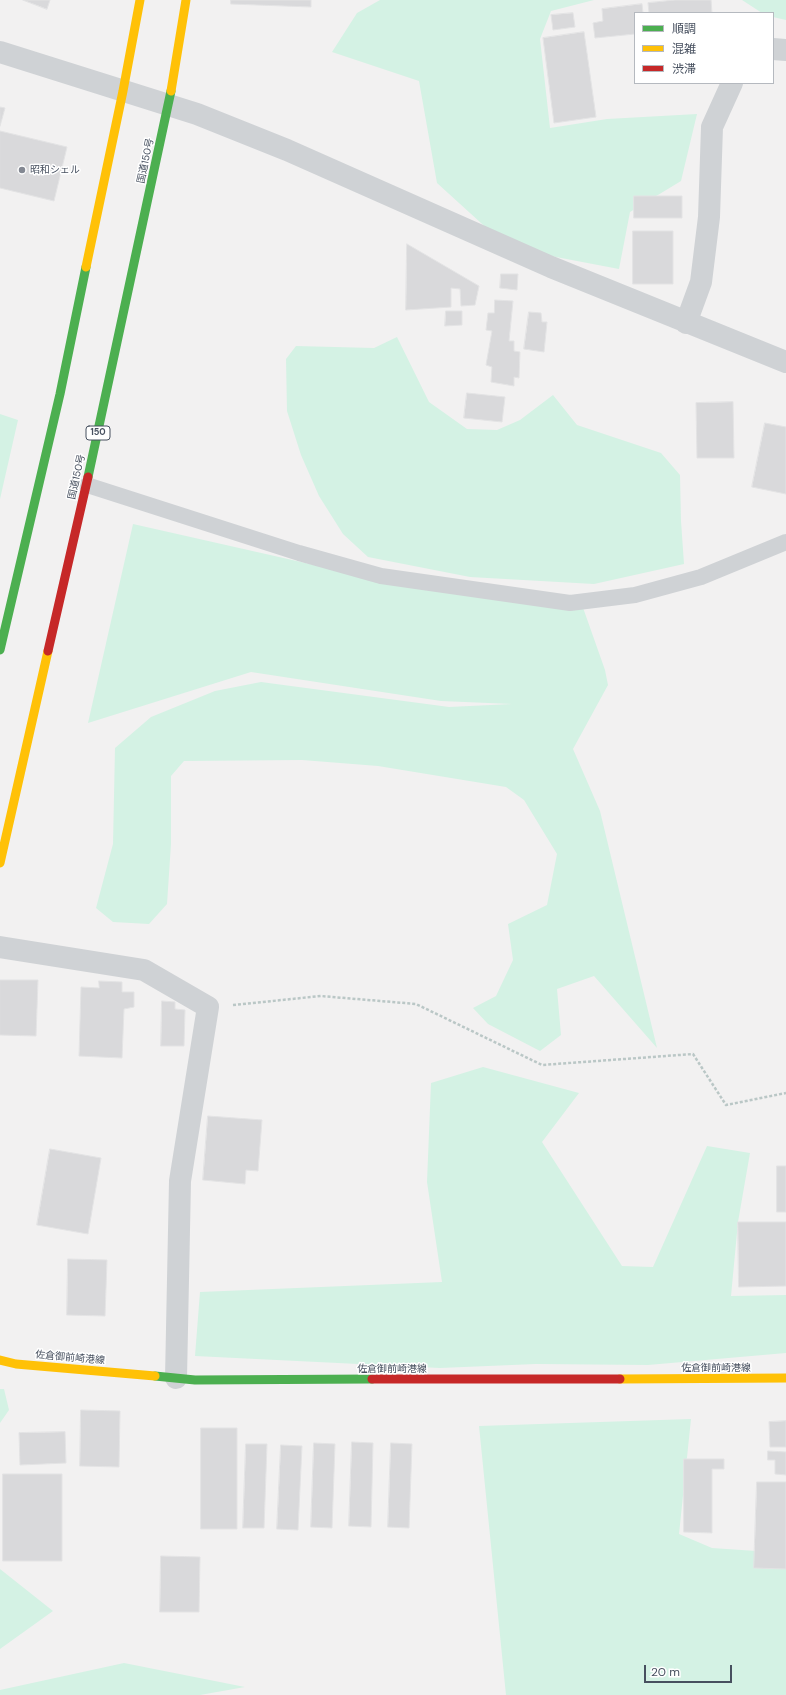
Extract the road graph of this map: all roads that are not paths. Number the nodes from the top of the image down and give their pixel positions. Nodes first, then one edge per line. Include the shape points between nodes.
1 (140, 0) edge
2 (186, 0) edge
3 (774, 49) edge
4 (786, 50) edge
5 (0, 52) edge
6 (732, 84) edge
7 (123, 91) junction
8 (169, 106) junction
9 (686, 323) junction
10 (786, 362) edge
11 (86, 486) junction
12 (786, 542) edge
13 (0, 650) edge
14 (0, 863) edge
15 (0, 947) edge
16 (0, 1360) edge
17 (176, 1378) junction
18 (786, 1378) edge

1 - 7 main road
2 - 8 main road, 国道150号 / 150
3 - 4 street
5 - 7 street
6 - 9 street via 712,127 709,217 701,282
7 - 8 street
7 - 13 main road via 60,394
8 - 9 street via 197,114 288,150 551,267
8 - 11 main road, 国道150号 / 150
9 - 10 street
11 - 12 lane via 298,553 381,576 570,604 635,595 701,578
11 - 14 main road, 国道150号 / 150
15 - 17 street via 144,970 208,1008 180,1181
16 - 17 main road, 佐倉御前崎港線 via 16,1364
17 - 18 main road, 佐倉御前崎港線

